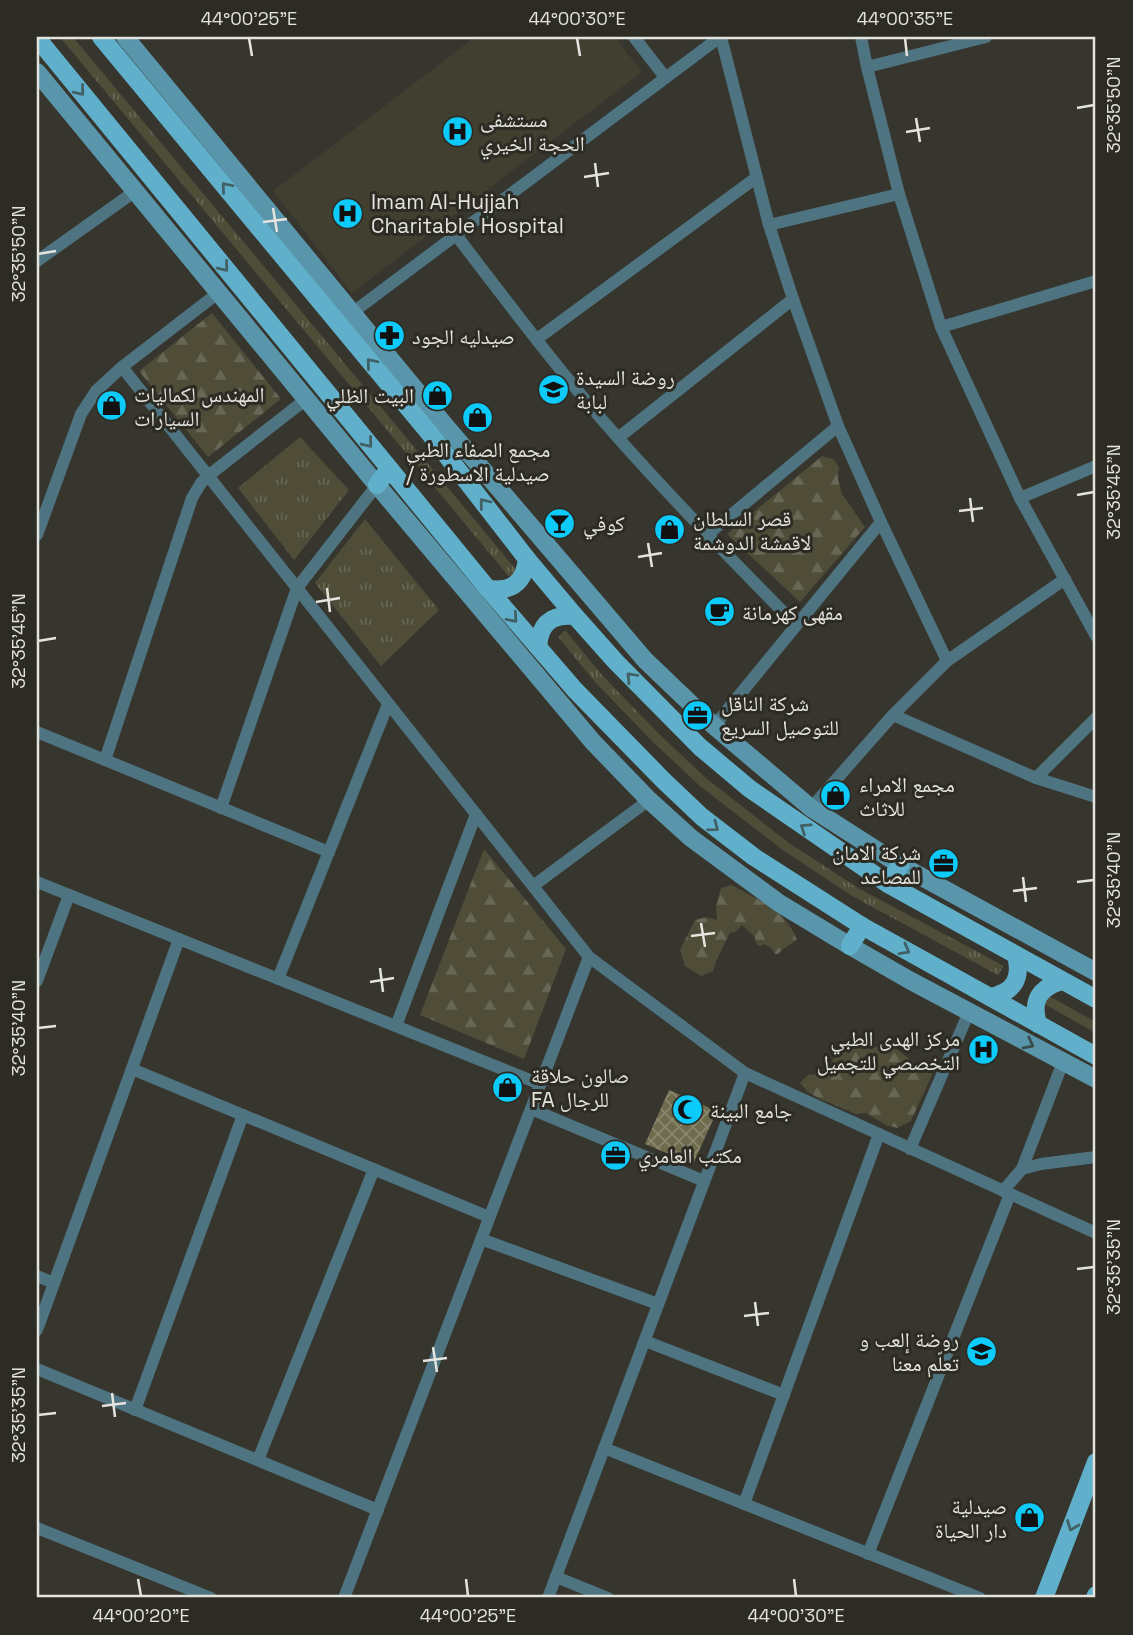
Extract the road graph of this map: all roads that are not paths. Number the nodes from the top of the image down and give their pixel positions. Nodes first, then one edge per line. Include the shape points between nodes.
1 (101, 37) edge
2 (125, 37) edge
3 (634, 37) edge
4 (720, 37) edge
5 (861, 37) edge
6 (986, 37) edge
7 (37, 38) edge
8 (867, 68) junction
9 (37, 72) edge
10 (666, 77) junction
11 (757, 177) junction
12 (134, 192) junction
13 (899, 194) junction
14 (769, 225) junction
15 (456, 235) junction
16 (37, 261) edge
17 (1096, 281) edge
18 (218, 293) junction
19 (793, 299) junction
20 (352, 313) junction
21 (941, 327) junction
22 (537, 340) junction
23 (122, 367) junction
24 (305, 400) junction
25 (838, 426) junction
26 (436, 429) junction
27 (618, 438) junction
28 (1096, 466) edge
29 (389, 470) junction
30 (208, 476) junction
31 (377, 485) junction
32 (1020, 498) junction
33 (881, 523) junction
34 (37, 535) edge
35 (707, 535) junction
36 (527, 559) junction
37 (1065, 579) junction
38 (297, 588) junction
39 (488, 589) junction
40 (575, 616) junction
41 (796, 625) junction
42 (1096, 636) edge
43 (538, 647) junction
44 (947, 662) junction
45 (388, 704) junction
46 (893, 715) junction
47 (1096, 718) edge
48 (714, 726) junction
49 (37, 732) edge
50 (105, 760) junction
51 (1036, 778) junction
52 (1096, 797) edge
53 (649, 800) junction
54 (221, 808) junction
55 (811, 808) junction
56 (476, 814) junction
57 (329, 852) junction
58 (900, 865) junction
59 (37, 882) edge
60 (888, 884) junction
61 (533, 886) junction
62 (69, 895) junction
63 (862, 926) junction
64 (179, 939) junction
65 (850, 947) junction
66 (1016, 955) junction
67 (589, 957) junction
68 (1096, 972) edge
69 (278, 979) junction
70 (37, 981) edge
71 (1062, 981) junction
72 (990, 997) junction
73 (1096, 999) edge
74 (969, 1012) junction
75 (1038, 1024) junction
76 (396, 1026) junction
77 (1096, 1056) edge
78 (1063, 1062) junction
79 (132, 1069) junction
80 (745, 1073) junction
81 (1096, 1079) edge
82 (540, 1084) junction
83 (531, 1109) junction
84 (243, 1115) junction
85 (879, 1134) junction
86 (911, 1149) junction
87 (1096, 1157) edge
88 (374, 1169) junction
89 (1022, 1169) junction
90 (704, 1181) junction
91 (1006, 1193) junction
92 (489, 1217) junction
93 (1096, 1233) edge
94 (481, 1239) junction
95 (37, 1276) edge
96 (54, 1283) junction
97 (658, 1304) junction
98 (37, 1329) edge
99 (645, 1340) junction
100 (37, 1369) edge
101 (784, 1395) junction
102 (135, 1410) junction
103 (604, 1448) junction
104 (258, 1460) junction
105 (1096, 1464) edge
106 (744, 1504) junction
107 (377, 1510) junction
108 (37, 1528) edge
109 (869, 1554) junction
110 (556, 1577) junction
111 (211, 1598) edge
112 (344, 1598) edge
113 (548, 1598) edge
114 (608, 1598) edge
115 (980, 1598) edge
116 (1044, 1598) edge

26 -> 1 main road
2 - 20 street
3 - 10 street
4 - 10 street
4 - 11 street
5 - 8 street
6 - 8 street
7 -> 29 main road
8 - 13 street
9 - 12 street
10 - 15 street
11 - 14 street
11 - 22 street
12 - 16 street
12 - 18 street
13 - 14 street
13 - 21 street
14 - 19 street
15 - 20 street
15 - 22 street
17 - 21 street
18 - 23 street
18 - 24 street
19 - 25 street
19 - 27 street
20 - 26 street
21 - 32 street
22 - 27 street
23 - 30 street
23 - 34 street via 96,391 81,414
24 - 30 street
24 - 31 street
25 - 33 street
25 - 35 street
36 -> 26 main road
26 - 48 street via 645,660
27 - 35 street
28 - 32 street
29 - 31 main road
29 - 39 main road
30 - 38 street
30 - 50 street via 192,498
31 - 38 street
31 - 53 street via 593,742
32 - 37 street
33 - 41 street
33 - 44 street
35 - 41 street
36 - 39 main road via 526,570 511,588
36 - 40 main road
37 - 42 street
37 - 44 street
38 - 45 street
38 - 54 street
39 -> 43 main road
40 - 43 main road via 553,618 544,625
60 -> 40 main road via 750,789 700,747
41 - 48 street
43 -> 63 main road via 702,817 754,857
44 - 46 street
45 - 56 street
45 - 57 street
46 - 51 street
46 - 55 street
47 - 51 street
48 - 55 street
49 - 50 street
50 - 54 street
51 - 52 street
53 - 61 street
53 - 65 street via 779,904
54 - 57 street
55 - 58 street
56 - 61 street
56 - 76 street
57 - 69 street
58 - 60 main road
58 - 68 street
59 - 62 street
60 - 66 main road
61 - 67 street
62 - 64 street
62 - 70 street
63 - 65 main road
63 -> 72 main road
64 - 69 street
64 - 79 street
65 - 74 street
66 - 71 main road
66 - 72 main road via 1019,966 1011,988
67 - 80 street
67 - 82 street
69 - 76 street
71 - 73 main road
71 - 75 main road via 1051,984 1036,1001
72 - 75 main road
74 -> 78 street
74 - 86 street
75 - 77 main road
76 - 82 street
78 - 81 street
78 - 89 street
79 - 84 street
79 - 96 street
80 - 85 street
80 - 90 street
82 - 83 street
83 - 90 street
83 - 92 street
84 - 88 street
84 - 102 street
85 - 86 street
85 - 101 street
86 - 91 street
87 - 89 street
88 - 92 street
88 - 104 street
89 - 91 street
90 - 97 street
91 - 93 street
91 - 109 street
92 - 94 street
94 - 97 street
94 - 107 street
95 - 96 street
96 - 98 street
97 - 99 street
99 - 101 street
99 - 103 street
100 - 102 street
101 - 106 street
102 - 104 street
103 - 106 street
103 - 110 street
104 - 107 street
105 -> 116 main road
106 - 109 street
107 - 112 street
108 - 111 street
109 - 115 street
110 - 113 street
110 - 114 street

